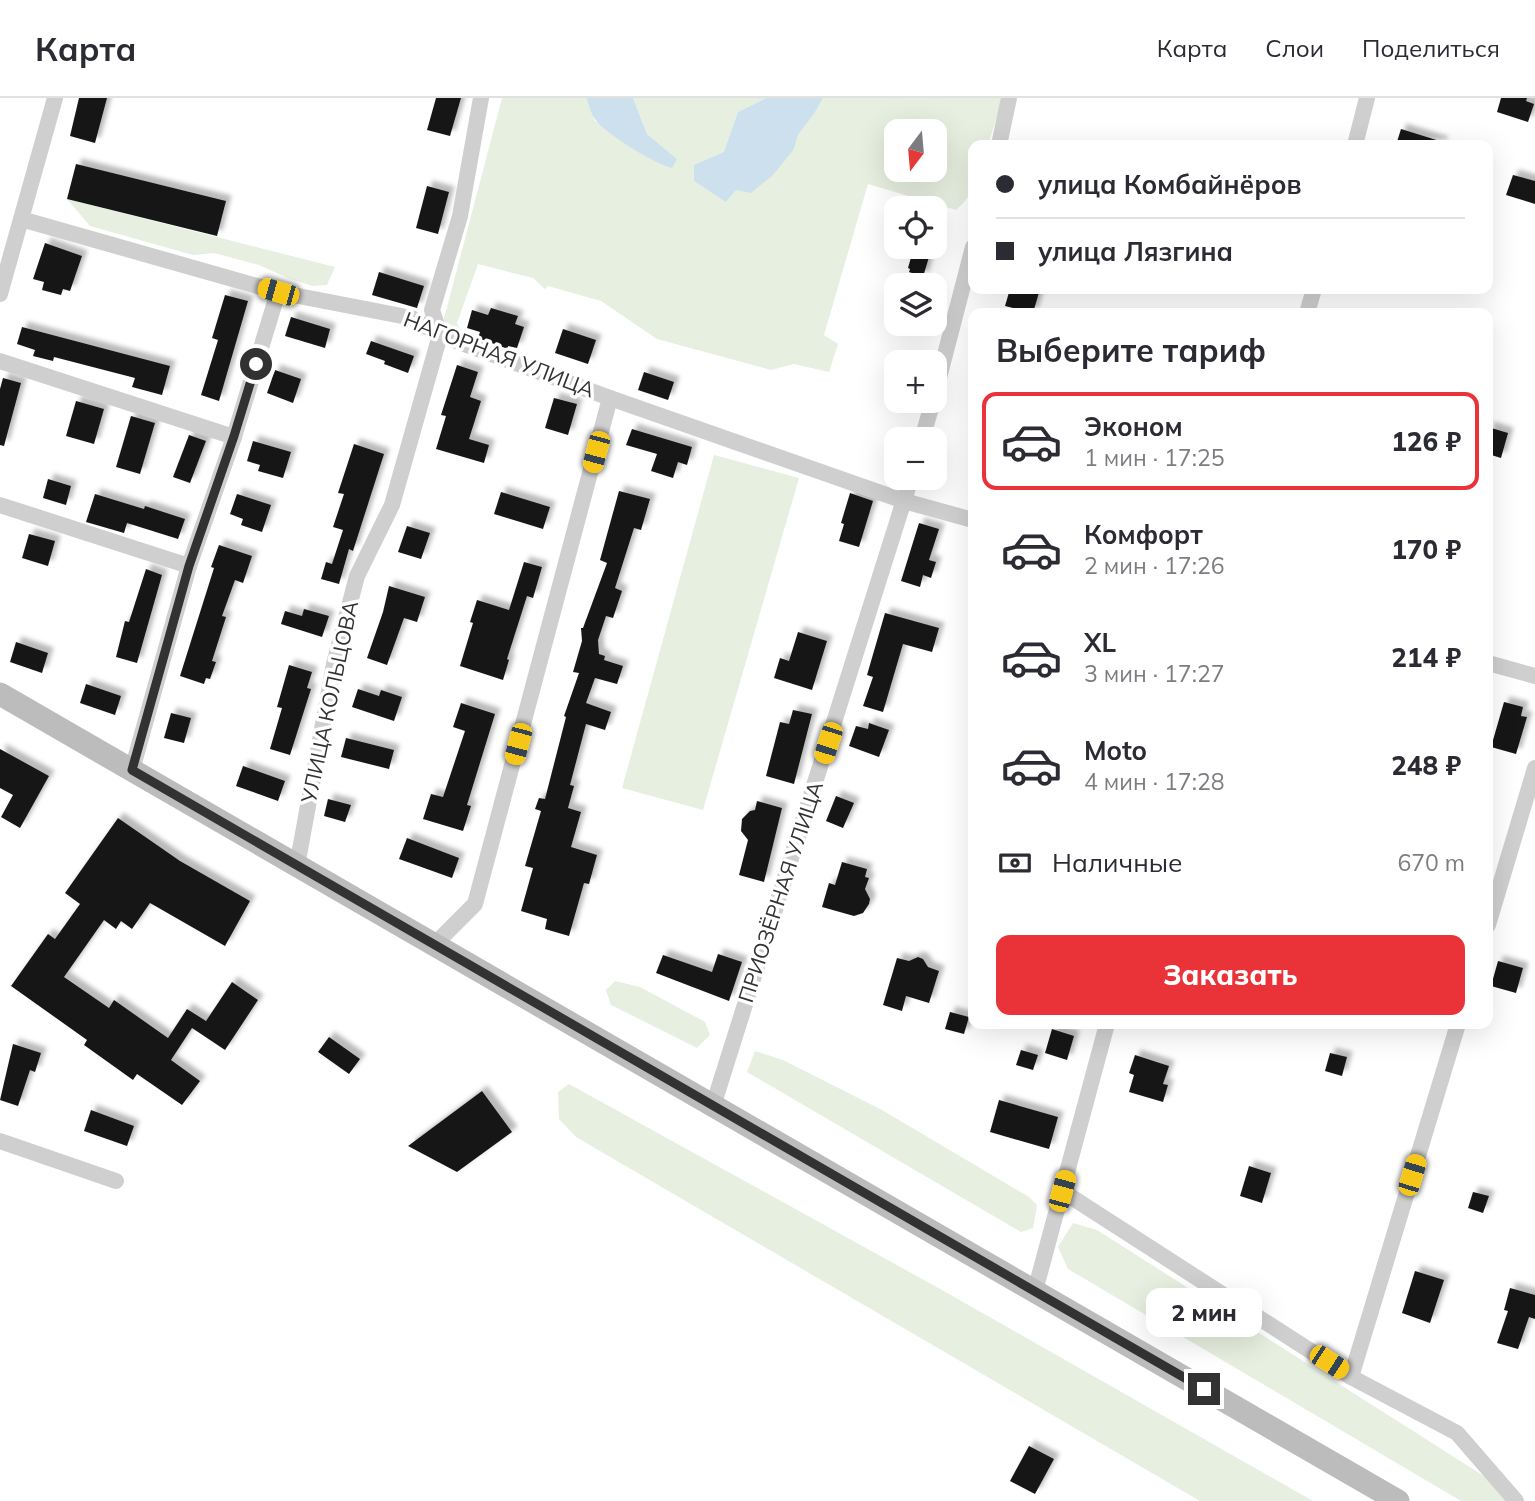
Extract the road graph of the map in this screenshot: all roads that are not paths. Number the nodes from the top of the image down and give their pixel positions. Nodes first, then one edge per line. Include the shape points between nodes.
1 (55, 98) edge
2 (481, 98) edge
3 (1009, 98) edge
4 (1367, 98) edge
5 (1000, 140) edge
6 (1356, 140) edge
7 (21, 219) junction
8 (968, 266) edge
9 (278, 292) junction
10 (0, 294) edge
11 (440, 335) junction
12 (947, 350) edge
13 (0, 361) edge
14 (610, 398) junction
15 (234, 436) junction
16 (907, 490) edge
17 (904, 501) junction
18 (0, 505) edge
19 (968, 519) edge
20 (189, 566) junction
21 (1493, 664) edge
22 (1535, 676) edge
23 (0, 694) edge
24 (1535, 768) edge
25 (132, 770) junction
26 (297, 866) junction
27 (1493, 908) edge
28 (434, 945) junction
29 (1106, 1029) edge
30 (1456, 1029) edge
31 (713, 1106) junction
32 (0, 1141) edge
33 (116, 1181) dead end
34 (1062, 1191) junction
35 (1035, 1291) junction
36 (1351, 1377) junction
37 (1398, 1501) edge
38 (1516, 1501) edge

1 - 7 street
2 - 11 street, УЛИЦА КОЛЬЦОВА via 460,216 432,310
3 - 5 street
4 - 6 street
7 - 9 street, НАГОРНАЯ УЛИЦА
7 - 10 street
8 - 12 street
9 - 11 street, НАГОРНАЯ УЛИЦА via 412,318
9 - 15 street
11 - 14 street, НАГОРНАЯ УЛИЦА
11 - 26 street, УЛИЦА КОЛЬЦОВА via 391,505 356,576 334,664
13 - 15 street
14 - 17 street, НАГОРНАЯ УЛИЦА
14 - 28 street, НАГОРНАЯ УЛИЦА via 475,904
15 - 20 street
16 - 17 street, ПРИОЗЁРНАЯ УЛИЦА
17 - 19 street, НАГОРНАЯ УЛИЦА
17 - 31 street, ПРИОЗЁРНАЯ УЛИЦА
18 - 20 street
20 - 25 street
21 - 22 street
23 - 25 main road
24 - 27 street
25 - 26 main road
26 - 28 main road
28 - 31 main road
29 - 34 street
30 - 36 street
31 - 35 main road
32 - 33 street
34 - 35 street
34 - 36 street
35 - 37 main road
36 - 38 street via 1457,1433

